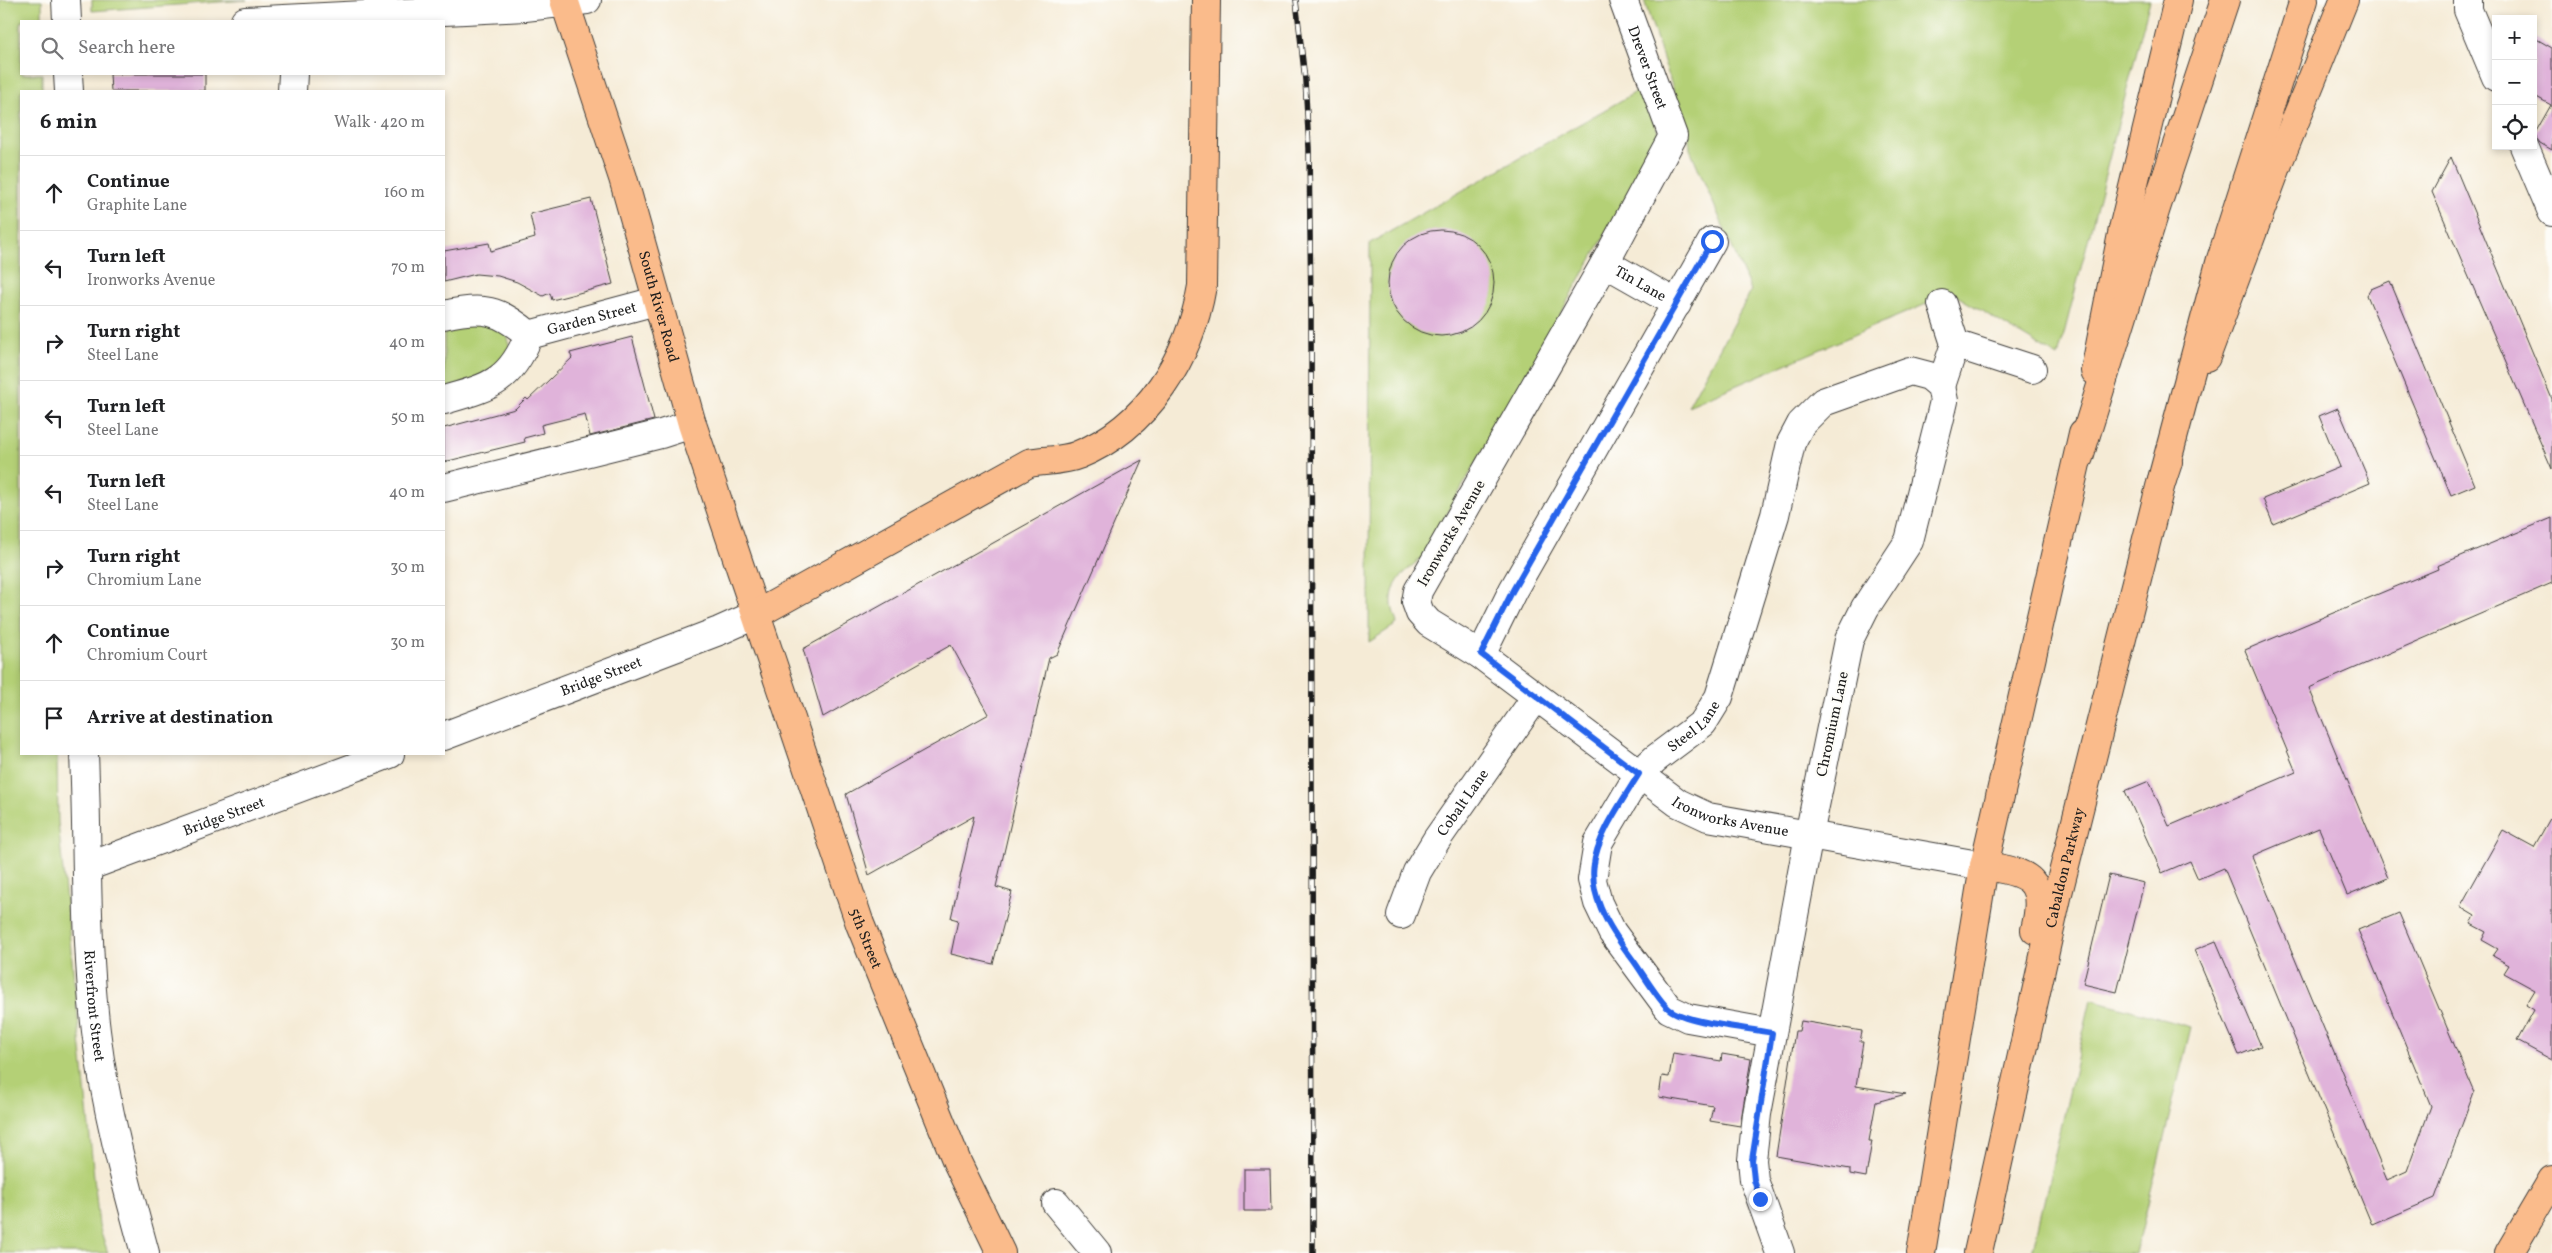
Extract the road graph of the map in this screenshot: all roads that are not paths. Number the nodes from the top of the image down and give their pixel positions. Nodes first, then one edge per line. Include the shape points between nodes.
1 (66, 0) edge
2 (1206, 0) edge
3 (1624, 0) edge
4 (2178, 0) edge
5 (2225, 0) edge
6 (2304, 0) edge
7 (2344, 0) edge
8 (2468, 0) edge
9 (572, 1) edge
10 (67, 20) edge
11 (292, 20) edge
12 (2492, 67) edge
13 (68, 75) edge
14 (293, 75) edge
15 (69, 90) edge
16 (292, 90) edge
17 (1673, 136) joint
18 (2526, 150) edge
19 (2552, 212) edge
20 (1712, 241) dead end
21 (1605, 263) junction
22 (656, 301) junction
23 (1677, 304) junction
24 (1942, 304) dead end
25 (445, 315) edge
26 (529, 335) junction
27 (1955, 344) junction
28 (2032, 369) dead end
29 (1941, 386) junction
30 (445, 400) edge
31 (692, 424) junction
32 (2078, 458) junction
33 (2161, 484) junction
34 (445, 488) edge
35 (757, 614) junction
36 (1481, 654) junction
37 (1536, 697) junction
38 (445, 736) edge
39 (84, 755) edge
40 (387, 755) edge
41 (1639, 774) junction
42 (1808, 835) junction
43 (1984, 866) junction
44 (87, 867) junction
45 (1400, 914) dead end
46 (1772, 1033) junction
47 (2025, 1046) junction
48 (2552, 1180) edge
49 (1056, 1203) dead end
50 (145, 1253) edge
51 (1001, 1253) edge
52 (1097, 1253) edge
53 (1780, 1253) edge
54 (1921, 1253) edge
55 (1978, 1253) edge
56 (2509, 1253) edge

1 - 10 street
2 - 35 main road via 1202,286 1198,312 1177,363 1163,386 1120,430 1076,456 1029,463
3 - 17 street, Drever Street
4 - 32 main road via 2123,229
5 - 32 main road
6 - 33 main road via 2221,259
7 - 33 main road via 2233,281
8 - 12 street via 2468,10
9 - 11 street
9 - 22 main road, South River Road
13 - 15 street
14 - 16 street
17 - 21 street, Ironworks Avenue
18 - 19 street
20 - 23 street
21 - 23 street, Tin Lane
21 - 36 street, Ironworks Avenue via 1418,591 1416,602 1424,619
22 - 26 street, Garden Street
22 - 31 main road, South River Road
23 - 36 street via 1513,590
24 - 27 street
25 - 26 street, Garden Street via 475,308 485,310
26 - 30 street, Garden Street via 523,350 496,383
27 - 28 street
27 - 29 street
29 - 41 street, Steel Lane via 1928,376 1910,371 1823,402 1801,424 1791,443 1775,514 1719,698 1703,723
29 - 42 street, Chromium Lane via 1944,401 1909,541 1865,608 1849,640
31 - 34 street
31 - 35 main road, South River Road
32 - 43 main road
33 - 47 main road, Cabaldon Parkway via 2058,893
35 - 38 street, Bridge Street
35 - 51 main road, 5th Street via 860,924 957,1162
36 - 37 street, Ironworks Avenue
37 - 41 street, Ironworks Avenue
37 - 45 street, Cobalt Lane via 1437,839 1417,872
39 - 44 street, Riverfront Street
40 - 44 street, Bridge Street
41 - 42 street, Ironworks Avenue via 1678,803 1708,817
41 - 46 street, Steel Lane via 1598,843 1592,880 1598,903 1612,932 1669,1009 1688,1018
42 - 43 street, Ironworks Avenue
42 - 46 street, Chromium Lane
43 - 47 main road via 2014,870 2028,878 2038,890 2040,902 2018,1004 2018,1022
43 - 54 main road
44 - 50 street, Riverfront Street via 96,1032 118,1147
46 - 53 street, Chromium Lane via 1752,1160 1754,1180
47 - 55 main road, Cabaldon Parkway
48 - 56 main road
49 - 52 street

